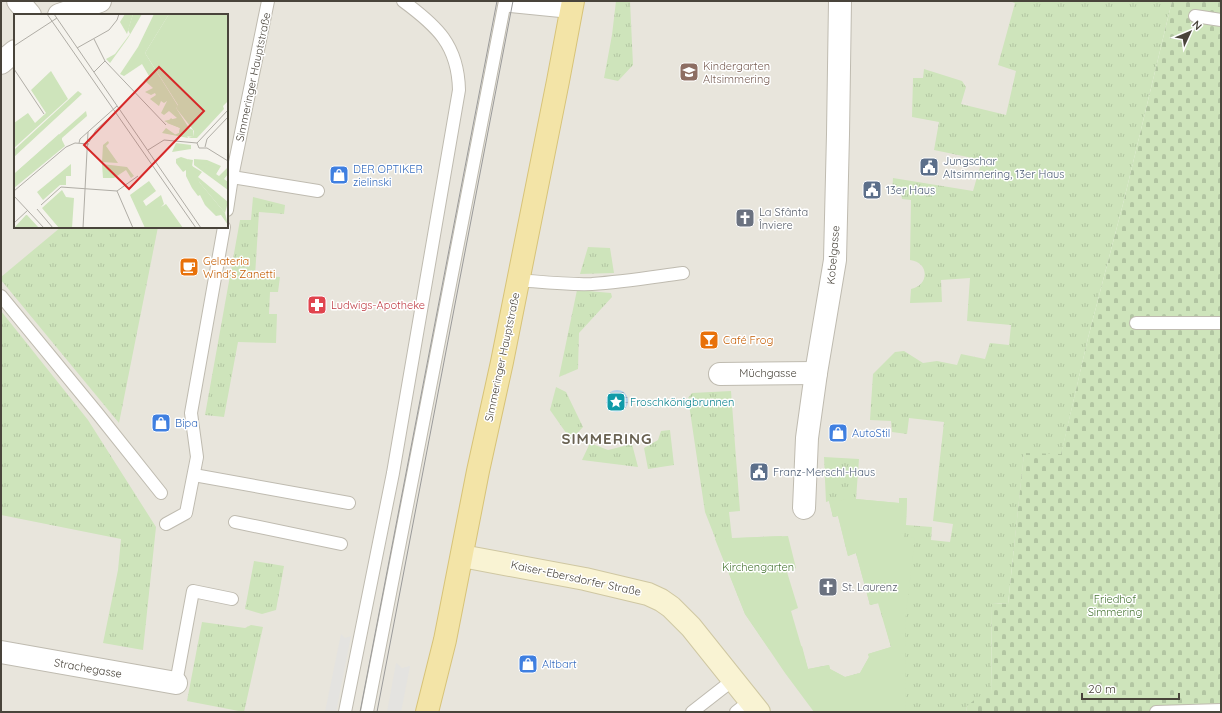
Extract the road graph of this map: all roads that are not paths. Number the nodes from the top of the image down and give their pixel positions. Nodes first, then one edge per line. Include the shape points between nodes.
1 (18, 1) edge
2 (68, 1) edge
3 (100, 1) edge
4 (268, 1) edge
5 (403, 1) edge
6 (505, 1) edge
7 (511, 1) edge
8 (840, 1) edge
9 (572, 4) edge
10 (29, 14) edge
11 (60, 14) edge
12 (62, 14) edge
13 (1195, 16) dead end
14 (1221, 20) edge
15 (14, 52) edge
16 (1, 63) edge
17 (232, 177) junction
18 (318, 191) dead end
19 (228, 203) edge
20 (224, 228) edge
21 (683, 273) dead end
22 (518, 280) junction
23 (1, 296) edge
24 (1136, 323) dead end
25 (1221, 324) edge
26 (816, 373) junction
27 (720, 374) dead end
28 (194, 475) junction
29 (161, 493) dead end
30 (349, 503) dead end
31 (804, 508) dead end
32 (235, 522) dead end
33 (166, 524) dead end
34 (341, 544) dead end
35 (462, 556) junction
36 (232, 599) dead end
37 (1, 652) edge
38 (733, 680) junction
39 (176, 684) joint
40 (748, 708) edge
41 (1221, 710) edge
42 (345, 712) edge
43 (367, 712) edge
44 (427, 712) edge
45 (692, 712) edge
46 (1156, 712) edge

1 - 10 street
2 - 11 street
3 - 12 street
4 - 17 lane, Simmeringer Hauptstraße
5 - 42 lane via 422,15 449,46 455,59 460,90 392,473
6 - 43 lane
7 - 9 street
8 - 26 street, Kobelgasse via 835,260
9 - 22 main road, Simmeringer Hauptstraße
13 - 14 lane
15 - 16 street
17 - 18 lane
17 - 19 lane, Simmeringer Hauptstraße
20 - 28 lane via 190,413 198,457
21 - 22 lane via 590,284
22 - 35 main road, Simmeringer Hauptstraße
23 - 29 lane
24 - 25 lane
26 - 27 street, Müchgasse
26 - 31 street, Kobelgasse via 807,438
28 - 30 lane
28 - 33 lane via 186,513
32 - 34 lane
35 - 38 main road, Kaiser-Ebersdorfer Straße via 585,579 648,594 681,616
35 - 44 main road, Simmeringer Hauptstraße
36 - 39 lane via 193,591
37 - 39 street, Strachegasse
38 - 40 main road, Kaiser-Ebersdorfer Straße
38 - 45 lane
41 - 46 lane

